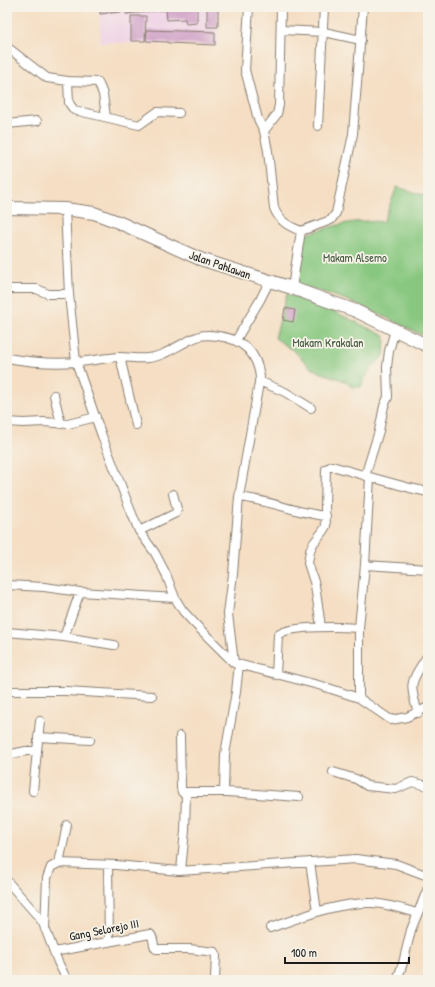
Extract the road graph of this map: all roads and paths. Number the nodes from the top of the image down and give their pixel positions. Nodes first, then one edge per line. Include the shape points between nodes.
1 (249, 7) edge
2 (281, 7) edge
3 (324, 7) edge
4 (363, 7) edge
5 (281, 30) junction
6 (324, 32) junction
7 (360, 40) junction
8 (7, 47) edge
9 (68, 81) junction
10 (179, 113) dead end
11 (106, 117) junction
12 (37, 121) dead end
13 (7, 124) edge
14 (318, 126) dead end
15 (264, 131) junction
16 (7, 208) edge
17 (65, 209) junction
18 (301, 231) junction
19 (269, 282) junction
20 (292, 288) junction
21 (7, 289) edge
22 (69, 294) junction
23 (395, 330) junction
24 (236, 340) junction
25 (428, 346) edge
26 (120, 357) junction
27 (7, 358) edge
28 (76, 362) junction
29 (259, 381) junction
30 (54, 395) dead end
31 (311, 408) dead end
32 (96, 417) junction
33 (7, 422) edge
34 (61, 424) junction
35 (136, 426) dead end
36 (368, 477) junction
37 (428, 492) edge
38 (173, 494) dead end
39 (239, 498) junction
40 (326, 516) junction
41 (139, 531) junction
42 (365, 565) junction
43 (428, 569) edge
44 (7, 585) edge
45 (80, 592) junction
46 (175, 598) junction
47 (321, 627) junction
48 (359, 628) junction
49 (7, 632) edge
50 (64, 637) junction
51 (114, 645) dead end
52 (428, 655) edge
53 (236, 663) junction
54 (276, 675) junction
55 (7, 691) edge
56 (152, 696) dead end
57 (359, 698) junction
58 (428, 707) edge
59 (418, 713) junction
60 (40, 721) dead end
61 (180, 736) dead end
62 (38, 737) junction
63 (90, 740) dead end
64 (37, 752) junction
65 (7, 755) edge
66 (333, 772) dead end
67 (428, 786) edge
68 (32, 791) dead end
69 (186, 792) junction
70 (224, 792) junction
71 (299, 797) dead end
72 (66, 825) dead end
73 (310, 862) junction
74 (59, 863) junction
75 (108, 865) junction
76 (181, 870) junction
77 (428, 876) edge
78 (7, 881) edge
79 (428, 888) edge
80 (317, 912) junction
81 (417, 913) junction
82 (270, 928) dead end
83 (45, 929) junction
84 (109, 942) junction
85 (54, 952) junction
86 (67, 980) edge
87 (215, 980) edge
88 (397, 980) edge

1 - 15 street via 245,70 258,119
2 - 5 street
3 - 6 street
4 - 7 street
5 - 6 street
5 - 15 street via 279,105 277,114
6 - 7 street
6 - 14 street
7 - 18 street via 353,134 336,213 331,220
8 - 9 street via 47,78
9 - 11 street via 68,101 72,109
9 - 11 street via 98,82 103,94
10 - 11 street via 157,112 139,125
12 - 13 street
15 - 18 street via 276,216
16 - 17 main road, Jalan Pahlawan
17 - 19 main road, Jalan Pahlawan via 101,216 200,259
17 - 22 street
18 - 20 street
19 - 20 main road, Jalan Pahlawan
19 - 24 street
20 - 23 main road, Jalan Pahlawan via 356,311
21 - 22 street via 37,288 48,294
22 - 28 street
23 - 25 main road, Jalan Pahlawan
23 - 36 street via 388,357 388,397
24 - 26 street via 210,334 154,357
24 - 29 street via 248,350 255,361
26 - 28 street
26 - 35 street
27 - 28 street via 58,363
28 - 32 street
29 - 31 street
29 - 39 street
30 - 34 street
32 - 34 street
32 - 41 street
33 - 34 street
36 - 37 street
36 - 40 street via 332,466 327,468
36 - 42 street
38 - 41 street via 176,514
39 - 40 street via 257,500 306,514
39 - 53 street via 228,614
40 - 47 street via 326,526 313,544 308,564 315,585
41 - 46 street via 166,574
42 - 43 street
42 - 48 street
44 - 45 street
45 - 46 street
45 - 50 street
46 - 53 street via 195,624
47 - 48 street
47 - 54 street via 279,634
48 - 57 street
49 - 50 street
50 - 51 street
52 - 59 street via 412,681 412,694
53 - 54 street
53 - 70 street via 236,692 225,754
54 - 57 street
55 - 56 street via 66,691
57 - 59 street via 391,720
58 - 59 street
60 - 62 street
61 - 69 street via 181,788 182,792
62 - 63 street
62 - 64 street
64 - 65 street via 26,751
64 - 68 street
66 - 67 street via 356,778 367,786 396,789 412,782
69 - 70 street
69 - 76 street
70 - 71 street
72 - 74 street
73 - 76 street
73 - 77 street via 374,860 402,866
73 - 80 street
74 - 75 street
74 - 83 street via 51,867 48,875
75 - 76 street
75 - 84 street
78 - 83 street via 36,914
79 - 81 street
80 - 81 street via 364,903
80 - 82 street
81 - 88 street
83 - 85 street
84 - 85 street, Gang Selorejo III
84 - 87 street, Gang Selorejo III via 150,934 156,949 215,952
85 - 86 street

